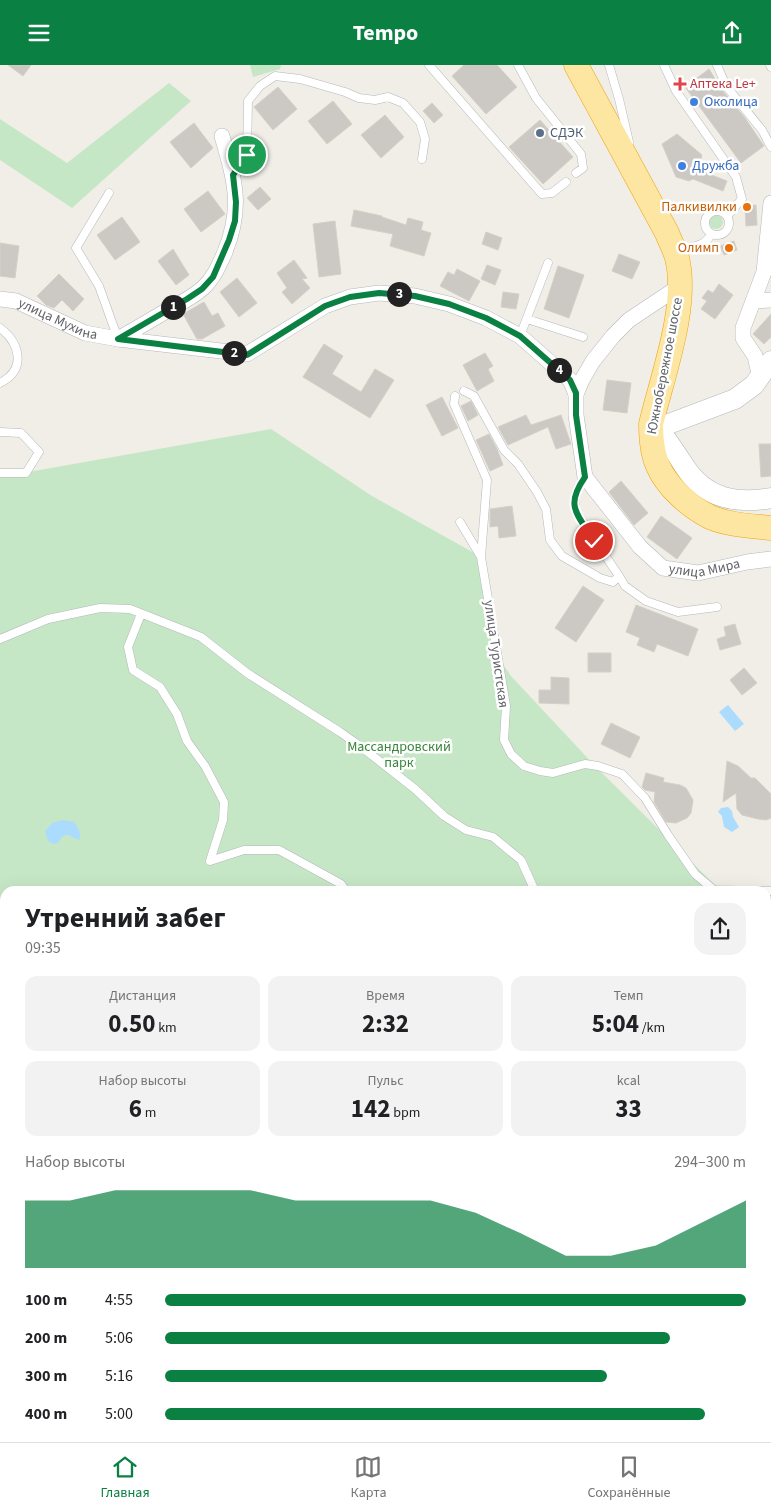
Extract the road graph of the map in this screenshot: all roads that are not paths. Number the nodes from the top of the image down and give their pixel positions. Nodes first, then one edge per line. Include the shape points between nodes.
1 (429, 65) edge
2 (518, 65) edge
3 (576, 65) edge
4 (587, 65) edge
5 (609, 65) edge
6 (664, 65) edge
7 (717, 65) edge
8 (222, 136) dead end
9 (628, 142) junction
10 (771, 147) edge
11 (422, 159) dead end
12 (576, 173) dead end
13 (233, 175) junction
14 (566, 182) dead end
15 (108, 193) dead end
16 (771, 203) edge
17 (727, 216) junction
18 (711, 233) junction
19 (684, 248) junction
20 (548, 263) dead end
21 (680, 286) junction
22 (0, 299) edge
23 (771, 300) edge
24 (754, 301) junction
25 (527, 319) junction
26 (0, 329) edge
27 (520, 336) junction
28 (583, 337) dead end
29 (118, 339) junction
30 (771, 361) edge
31 (760, 378) junction
32 (0, 383) edge
33 (464, 391) dead end
34 (576, 393) junction
35 (455, 396) dead end
36 (658, 428) junction
37 (0, 432) edge
38 (0, 473) edge
39 (585, 477) junction
40 (771, 498) edge
41 (771, 517) edge
42 (460, 522) dead end
43 (771, 528) edge
44 (481, 557) junction
45 (771, 559) edge
46 (618, 576) junction
47 (718, 607) dead end
48 (141, 614) junction
49 (0, 639) edge
50 (343, 886) edge
51 (533, 886) edge
52 (709, 886) edge

1 - 14 lane via 542,194 552,193
2 - 12 lane via 536,98 581,155 583,168
3 - 21 highway, Южнобережное шоссе via 667,233 677,259
4 - 9 highway, Южнобережное шоссе
5 - 9 lane
6 - 17 lane via 676,91 736,177 742,199
7 - 10 lane via 726,86
8 - 13 street
9 - 19 highway, Южнобережное шоссе
11 - 13 lane via 424,139 420,122 403,103 388,97 375,101 360,98 300,79 275,76 260,86 248,101 247,155
13 - 29 street via 235,221 213,277 187,299
15 - 29 lane via 76,247 99,286
16 - 24 street via 764,272
17 - 18 lane via 726,231 719,235
17 - 18 lane via 721,211 709,213 705,224
18 - 19 lane via 697,246
19 - 36 highway, Южнобережное шоссе via 689,278 687,307
20 - 25 lane
21 - 34 street, улица Мира via 630,320 613,336 593,361
21 - 43 highway, Южнобережное шоссе via 679,309 651,425 651,442 658,467 677,493 711,517
22 - 29 street, улица Мухина via 16,301 85,333
23 - 24 street
24 - 31 street via 744,328 744,338 755,356
25 - 27 lane
25 - 28 lane
26 - 32 lane via 14,341 18,351 18,364 8,379
27 - 29 street, улица Мухина via 449,304 415,296 379,293 350,297 325,306 247,355
27 - 34 street, улица Мухина via 570,380
30 - 31 main road
31 - 36 main road via 735,399
33 - 46 lane via 474,396 504,450 518,464 537,493 546,509 550,540 562,556 600,578 613,582
34 - 39 street, улица Мира
35 - 44 lane via 454,404 486,480
36 - 40 main road via 686,468 711,493 750,502
36 - 41 highway, Южнобережное шоссе via 660,455 685,489 723,512
37 - 38 lane via 21,433 39,452 26,473
39 - 45 street, улица Мира via 640,547 663,567 698,573
39 - 46 lane via 574,500 576,512
42 - 44 lane
44 - 52 lane, улица Туристская via 506,706 504,740 511,754 524,766 540,771 553,773 585,764 622,774 645,798 695,874
46 - 47 lane via 625,586 646,601 678,611
48 - 49 lane via 130,609 100,607 48,619
48 - 50 lane via 128,647 133,670 160,687 224,802 224,820 210,861 244,850 279,850
48 - 51 lane via 201,637 247,673 364,749 444,816 466,830 493,837 522,861

